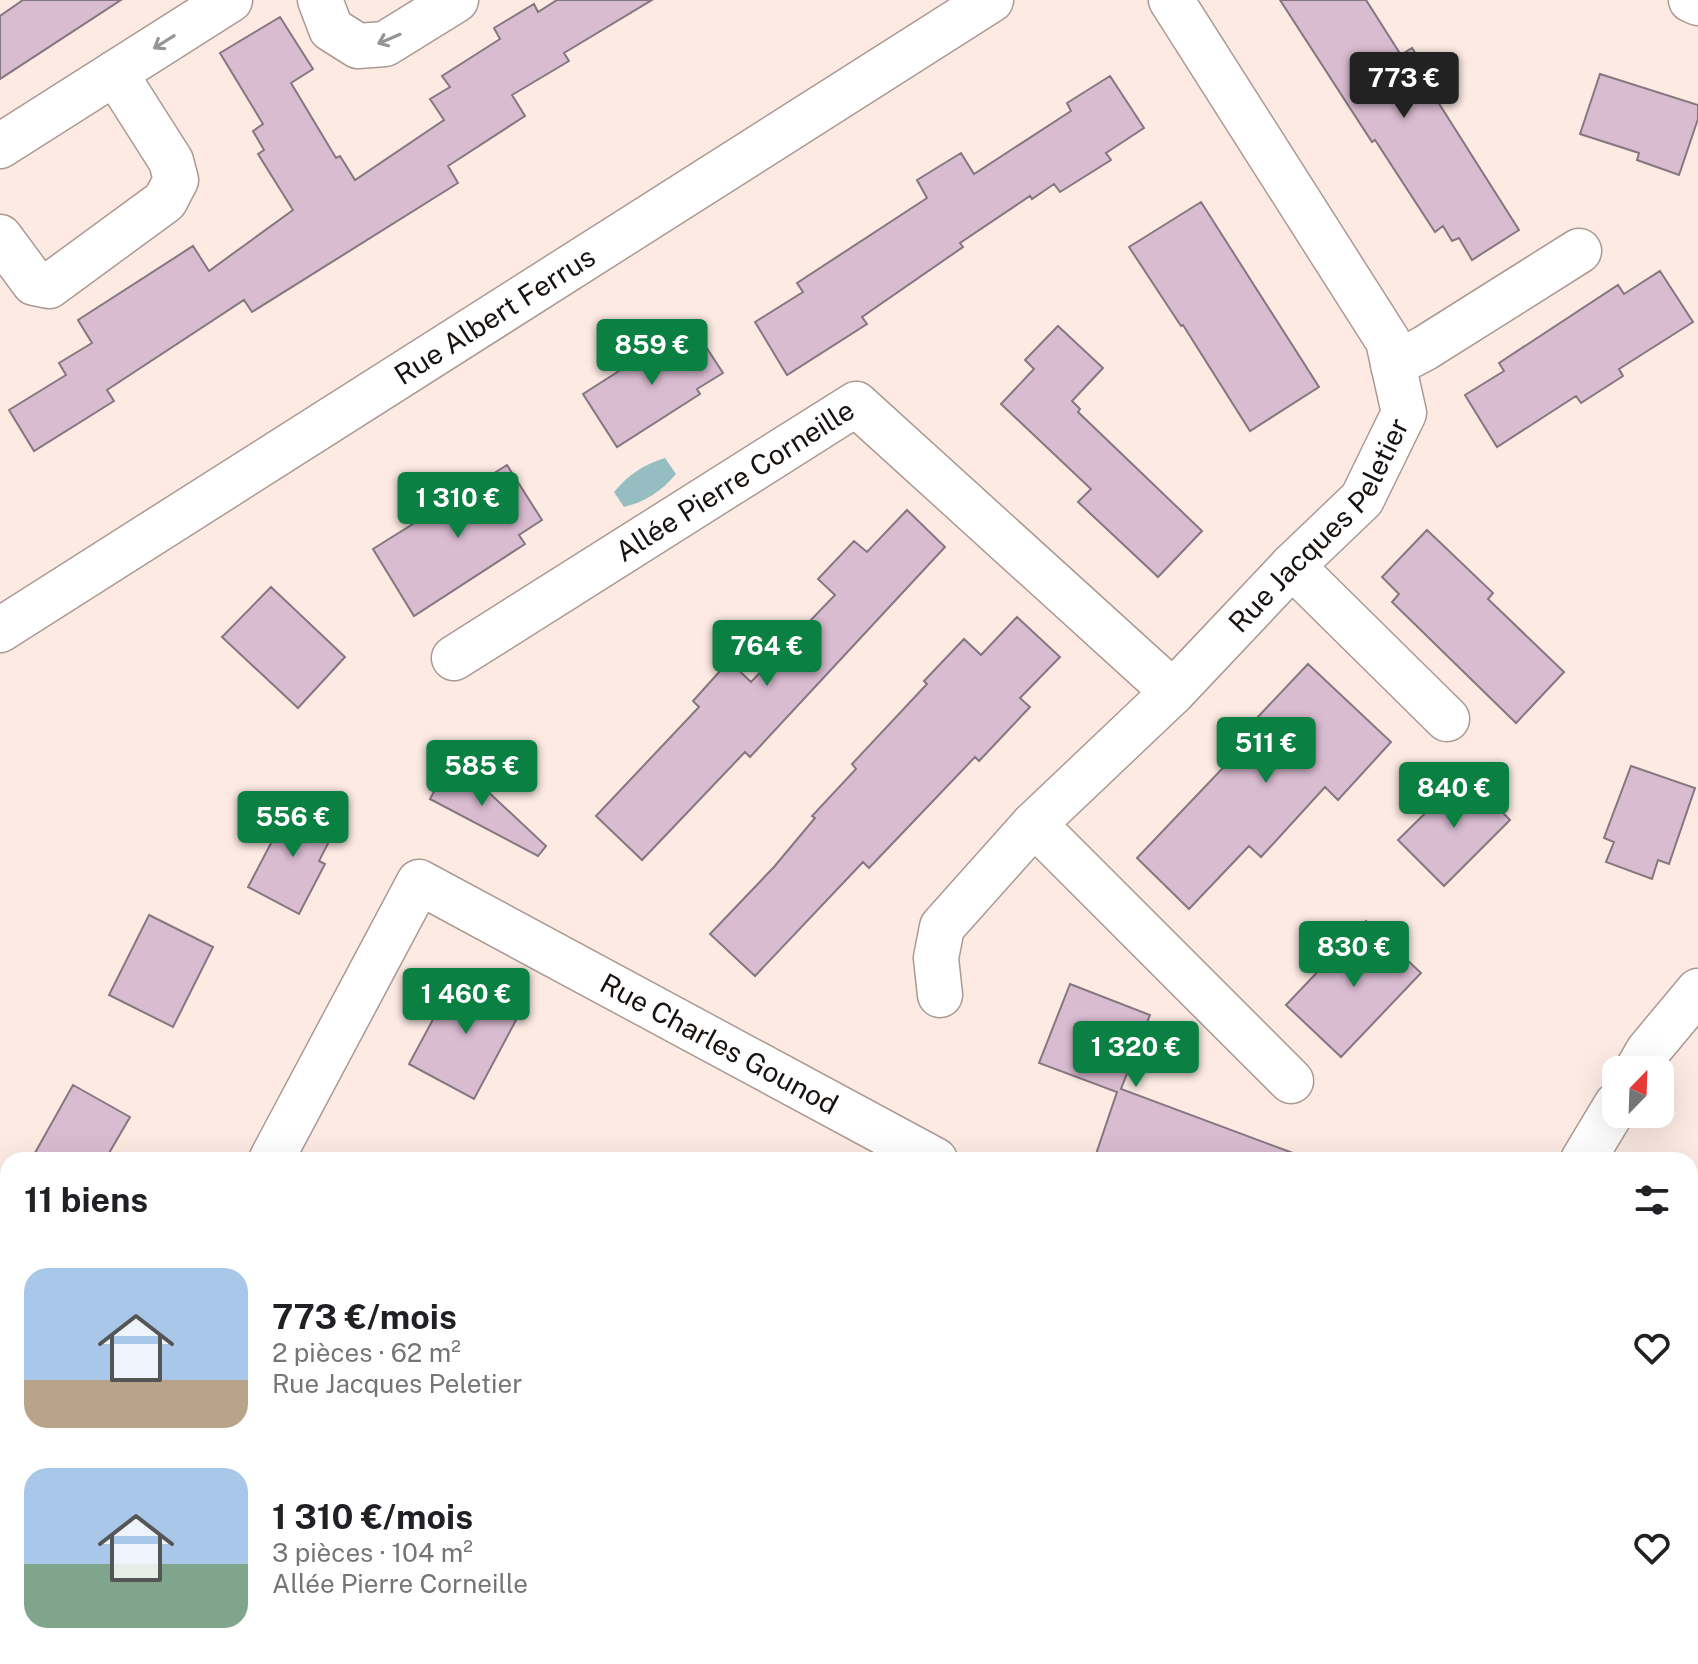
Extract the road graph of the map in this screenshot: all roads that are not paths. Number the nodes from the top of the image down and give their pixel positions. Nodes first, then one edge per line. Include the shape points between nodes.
1 (230, 0) edge
2 (320, 0) edge
3 (456, 0) edge
4 (991, 0) edge
5 (1171, 0) edge
6 (1691, 0) edge
7 (1698, 3) edge
8 (115, 73) junction
9 (0, 146) edge
10 (0, 237) edge
11 (1579, 251) dead end
12 (1393, 365) junction
13 (1292, 566) junction
14 (0, 630) edge
15 (454, 658) dead end
16 (1173, 692) junction
17 (1447, 719) dead end
18 (1034, 824) junction
19 (1698, 991) edge
20 (940, 995) dead end
21 (1645, 1056) edge
22 (1291, 1081) dead end
23 (1602, 1128) edge
24 (275, 1152) edge
25 (920, 1152) edge
26 (1588, 1152) edge

1 -> 8 street
3 -> 2 street via 385,44 358,46 331,29
4 - 14 street, Rue Albert Ferrus
5 - 12 street, Rue Jacques Peletier via 1388,341
6 - 7 street
8 - 9 street
8 - 10 street via 171,161 176,180 165,201 49,286 34,283
11 - 12 street
12 - 13 street, Rue Jacques Peletier via 1404,413 1362,499
13 - 16 street, Rue Jacques Peletier
13 - 17 street
15 - 16 street, Allée Pierre Corneille via 856,404
16 - 18 street, Rue Jacques Peletier
18 - 20 street, Rue Jacques Peletier via 942,927 936,958
18 - 22 street
19 - 21 street
23 - 26 street
24 - 25 street, Rue Charles Gounod via 419,882

